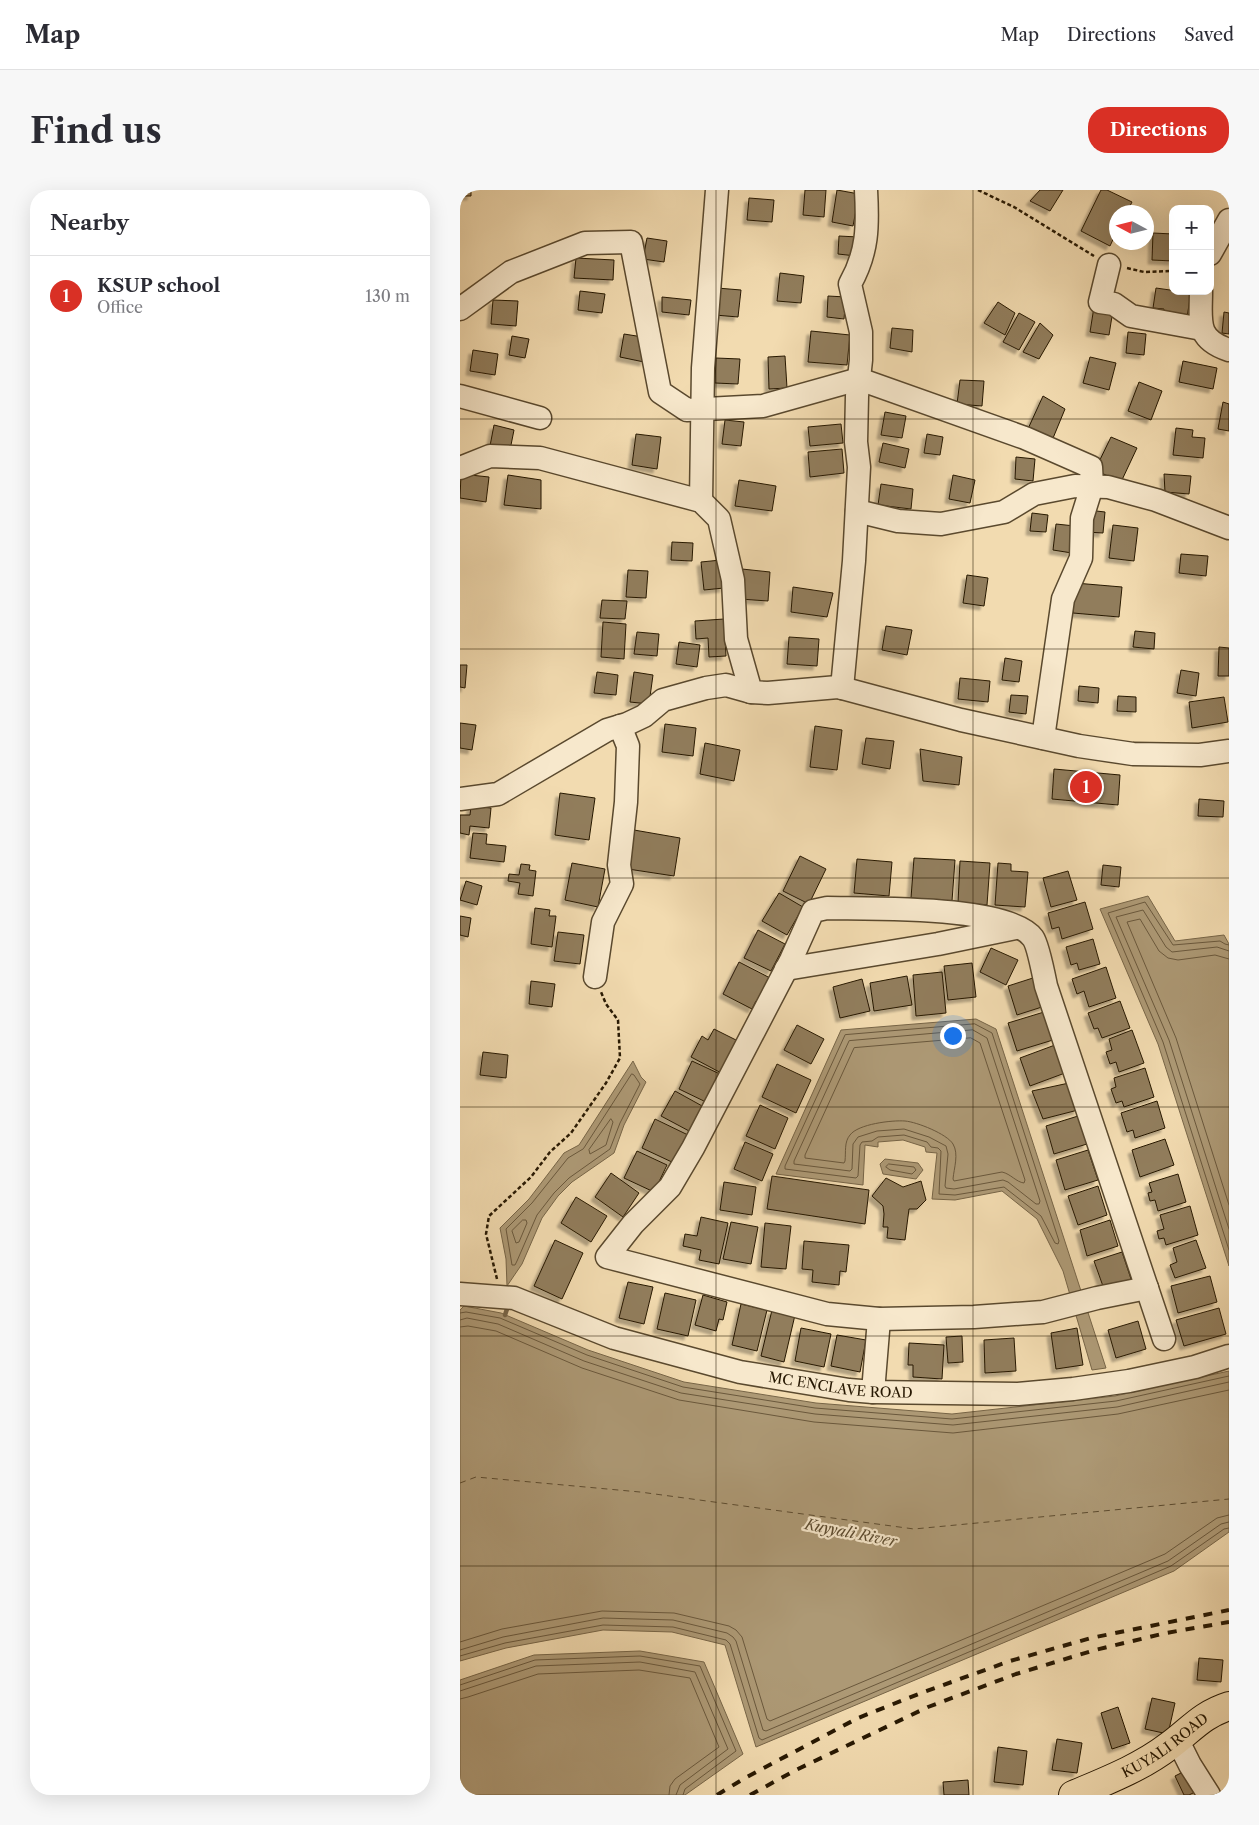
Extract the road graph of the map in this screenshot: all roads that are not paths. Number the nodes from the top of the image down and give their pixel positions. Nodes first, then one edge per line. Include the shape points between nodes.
1 (717, 190) edge
2 (866, 190) edge
3 (1229, 220) edge
4 (1212, 250) edge
5 (1109, 265) road end
6 (1201, 295) edge
7 (460, 309) edge
8 (1202, 329) junction
9 (1229, 350) edge
10 (859, 379) junction
11 (460, 396) edge
12 (702, 409) junction
13 (540, 418) dead end
14 (460, 468) edge
15 (1092, 486) junction
16 (701, 501) junction
17 (857, 511) junction
18 (1229, 528) edge
19 (842, 688) junction
20 (750, 692) junction
21 (620, 726) junction
22 (1043, 738) junction
23 (1229, 750) edge
24 (460, 798) edge
25 (1020, 927) junction
26 (786, 969) junction
27 (595, 977) road end
28 (1147, 1288) junction
29 (460, 1294) edge
30 (879, 1319) junction
31 (1164, 1339) dead end
32 (1229, 1356) edge
33 (873, 1392) junction
34 (1229, 1706) edge
35 (1177, 1739) junction
36 (1079, 1794) edge
37 (1209, 1795) edge

1 - 12 street
2 - 10 street via 865,248 850,284 861,332
3 - 4 street
5 - 8 street via 1100,302 1114,304 1131,316
6 - 8 street
7 - 12 street via 511,272 585,243 631,242 660,392 687,410
8 - 9 street via 1210,341
10 - 12 street via 763,406
10 - 15 street via 1025,438 1092,467
10 - 17 street
11 - 13 street
12 - 16 street
14 - 16 street via 490,456 540,458
15 - 17 street via 1034,494 1004,512 941,524 898,521
15 - 18 street via 1156,500
15 - 22 street via 1082,518 1080,558 1063,599
16 - 20 street via 718,519 733,580 736,639
17 - 19 street
19 - 20 street
19 - 22 street
20 - 21 street via 726,685 706,688 663,700 644,716
21 - 24 street via 607,730 498,794
21 - 27 street via 628,746 619,865 622,884 604,922
22 - 23 street via 1133,754 1200,755
25 - 26 street
25 - 26 street via 990,918 925,910 827,908 813,911
25 - 28 street via 1034,939 1049,995
26 - 30 street via 670,1186 633,1224 608,1256 826,1314
28 - 30 street via 1043,1312
28 - 31 street
29 - 33 street, MC ENCLAVE ROAD via 514,1298 614,1338 740,1372
30 - 33 street
32 - 33 street, MC ENCLAVE ROAD via 1130,1381 1073,1389 1018,1394
34 - 35 main road, KUYALI ROAD via 1196,1723
35 - 36 main road, KUYALI ROAD via 1134,1768
35 - 37 street

